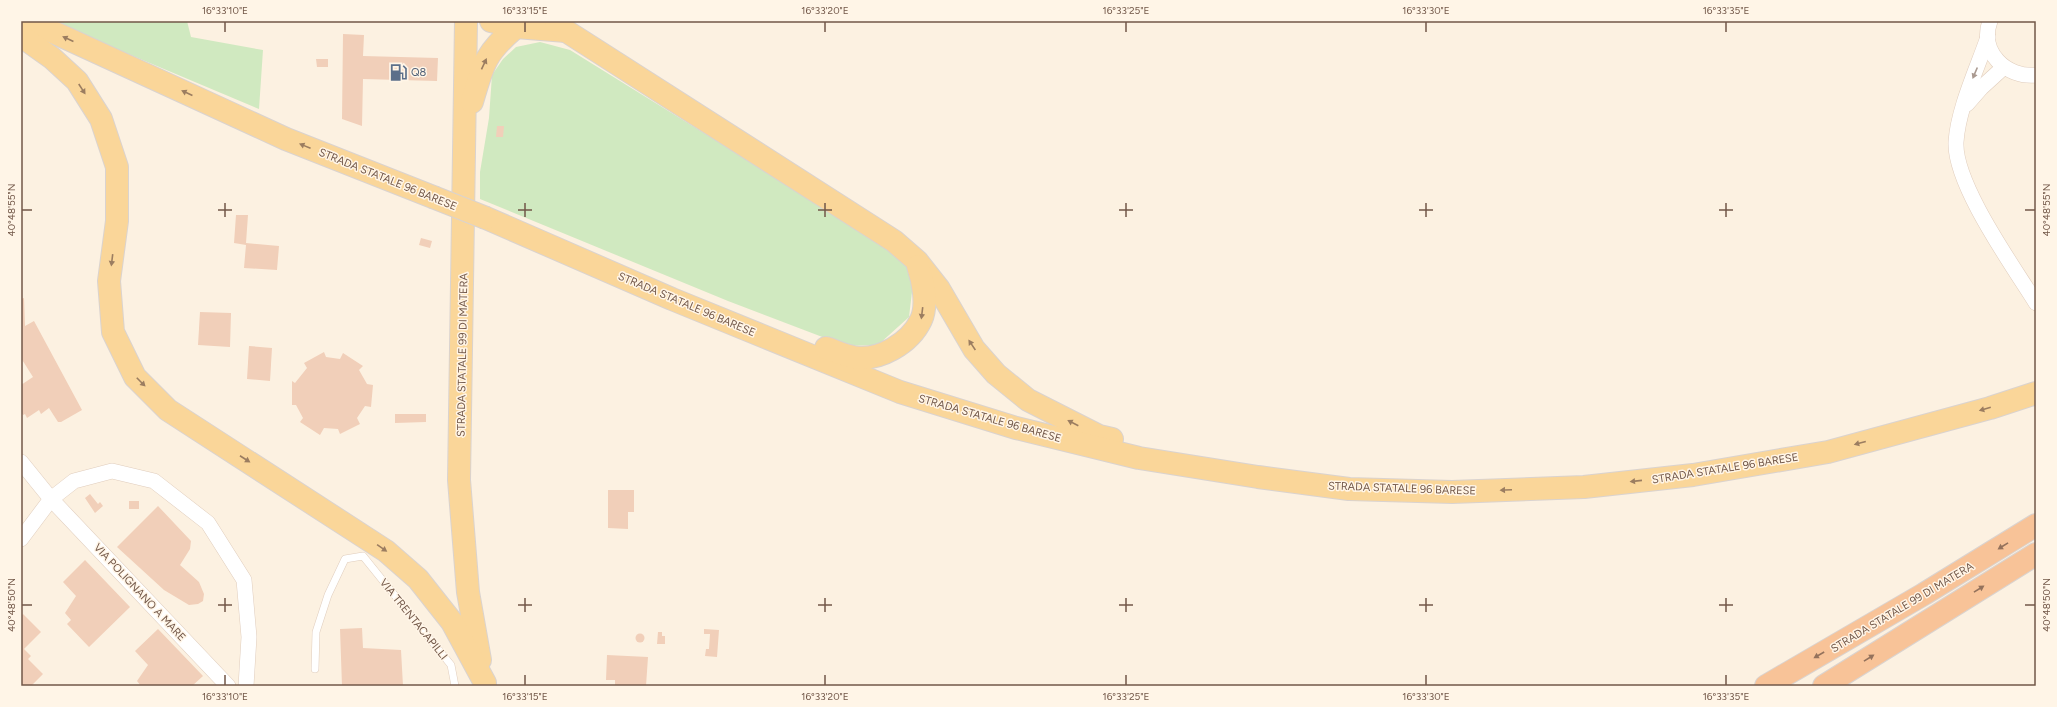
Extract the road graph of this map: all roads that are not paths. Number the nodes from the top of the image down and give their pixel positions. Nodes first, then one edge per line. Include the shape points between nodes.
1 (29, 21) edge
2 (466, 21) edge
3 (491, 21) edge
4 (1990, 21) edge
5 (561, 26) edge
6 (516, 27) junction
7 (21, 36) edge
8 (1988, 37) junction
9 (2004, 67) junction
10 (2033, 77) edge
11 (1963, 109) junction
12 (464, 128) junction
13 (917, 261) junction
14 (672, 299) junction
15 (2036, 303) edge
16 (2036, 387) edge
17 (2036, 393) edge
18 (2014, 400) junction
19 (21, 462) edge
20 (1258, 477) junction
21 (51, 499) junction
22 (2036, 525) edge
23 (21, 539) edge
24 (2036, 554) edge
25 (315, 670) dead end
26 (486, 685) edge
27 (228, 686) edge
28 (246, 686) edge
29 (455, 686) edge
30 (1766, 686) edge
31 (1824, 686) edge

14 -> 1 main road, STRADA STATALE 96 BARESE, bridge via 486,218 286,139
2 - 12 main road, STRADA STATALE 99 DI MATERA
3 - 6 main road
4 - 8 street
5 - 6 main road
5 - 13 main road via 894,241
12 -> 6 main road via 484,63 498,42
7 -> 26 main road via 52,58 77,81 101,119 117,167 117,222 109,281 113,332 135,377 168,410 386,551 418,579 452,622
8 - 9 street via 1990,49
8 -> 11 street
9 - 10 street via 2014,73
9 - 11 street
11 - 15 street via 1956,142 1962,176 1975,203
12 - 26 main road, STRADA STATALE 99 DI MATERA via 459,480 470,606
13 -> 14 main road via 925,289 922,319 905,342 882,354 854,357
20 -> 13 main road via 1099,436 1028,400 996,374 974,349 939,290
14 - 20 main road, STRADA STATALE 96 BARESE via 900,392 1016,428 1139,458
16 - 18 main road
17 - 18 main road, STRADA STATALE 96 BARESE
18 -> 20 main road, STRADA STATALE 96 BARESE via 1828,452 1693,475 1584,487 1452,492 1348,489
19 - 21 street, VIA POLIGNANO A MARE
21 - 23 street
21 - 27 street, VIA POLIGNANO A MARE
21 - 28 street via 74,481 112,471 154,481 208,523 244,580 249,637
22 -> 30 highway, STRADA STATALE 99 DI MATERA
31 -> 24 highway
25 - 29 lane, VIA TRENTACAPILLI via 316,632 328,595 345,559 363,556 451,665

